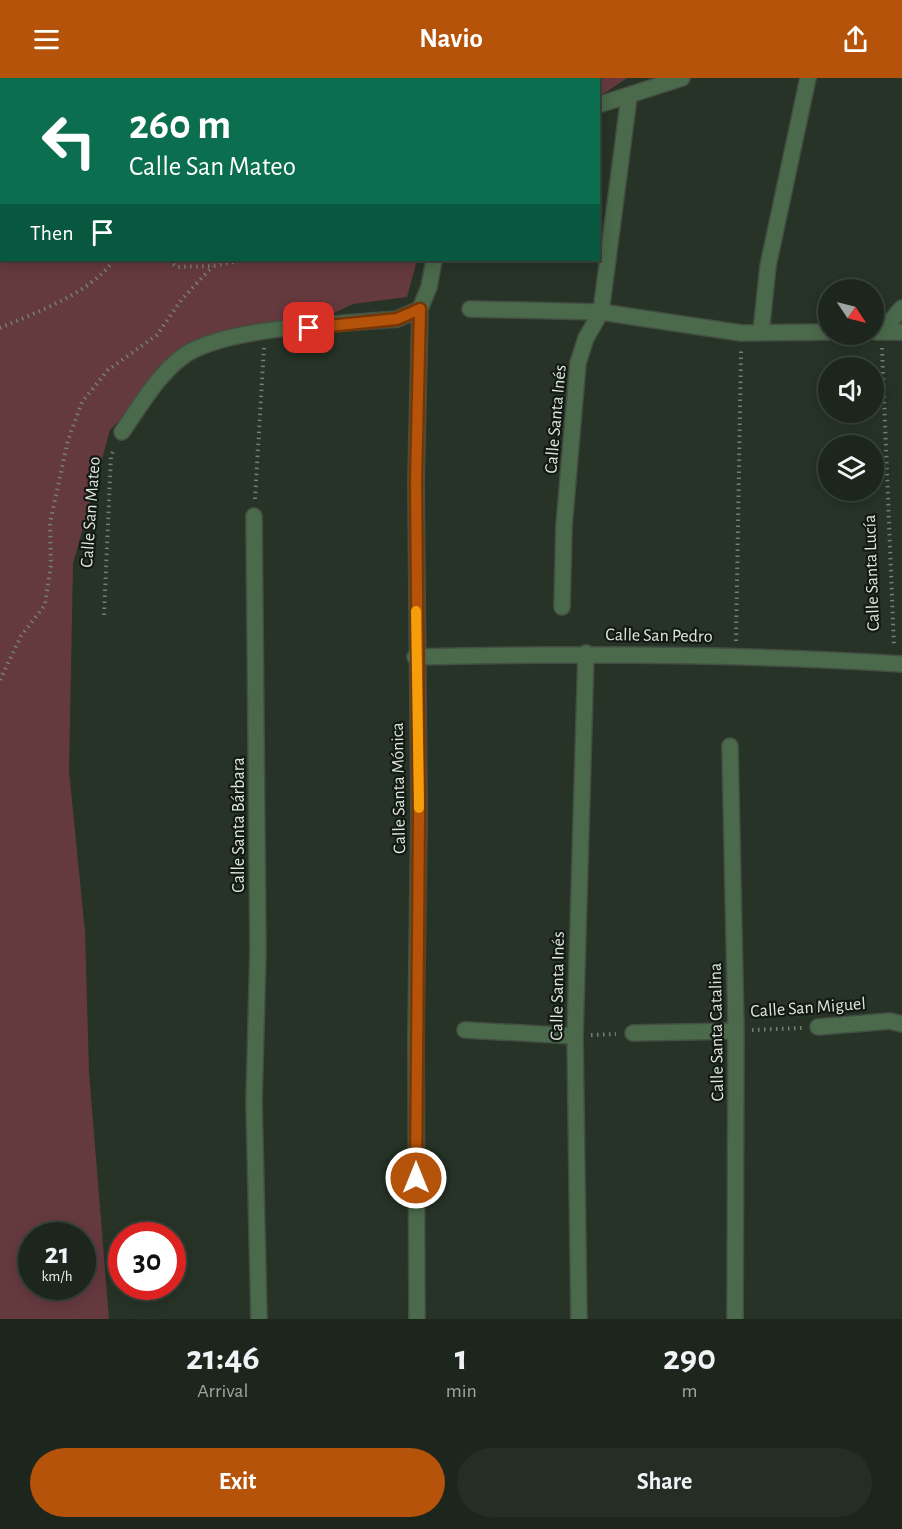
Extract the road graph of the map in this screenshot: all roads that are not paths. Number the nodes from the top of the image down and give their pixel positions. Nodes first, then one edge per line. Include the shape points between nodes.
1 (682, 78) edge
2 (808, 78) edge
3 (629, 97) junction
4 (600, 104) edge
5 (434, 261) edge
6 (902, 308) edge
7 (420, 309) junction
8 (470, 309) dead end
9 (601, 312) junction
10 (884, 325) edge
11 (761, 332) junction
12 (818, 332) edge
13 (884, 332) edge
14 (902, 332) edge
15 (122, 432) road end
16 (254, 516) road end
17 (562, 607) dead end
18 (586, 653) junction
19 (415, 657) junction
20 (898, 664) edge
21 (730, 746) dead end
22 (902, 1024) edge
23 (818, 1027) road end
24 (465, 1030) dead end
25 (736, 1031) junction
26 (633, 1033) road end
27 (575, 1036) junction
28 (259, 1319) edge
29 (417, 1319) edge
30 (579, 1319) edge
31 (735, 1319) edge

1 - 3 street
2 - 11 street via 768,266
3 - 4 street
3 - 9 street, Calle Santa Inés
5 - 7 street, Calle Santa Mónica
6 - 10 street
7 - 15 street via 397,319 235,335 185,355 154,385
7 - 19 street, Calle Santa Mónica
8 - 9 street
9 - 11 street via 741,333
9 - 17 street, Calle Santa Inés via 586,338 579,363 564,526
11 - 12 street
13 - 14 street
16 - 28 street, Calle Santa Bárbara via 258,951 254,1101
18 - 19 street, Calle San Pedro
18 - 20 street, Calle San Pedro
18 - 27 street, Calle Santa Inés
19 - 29 street, Calle Santa Mónica via 419,814
21 - 25 street, Calle Santa Catalina
22 - 23 street, Calle San Miguel via 890,1021
24 - 27 street
25 - 26 street, Calle San Miguel
25 - 31 street, Calle Santa Catalina
27 - 30 street, Calle Santa Inés

